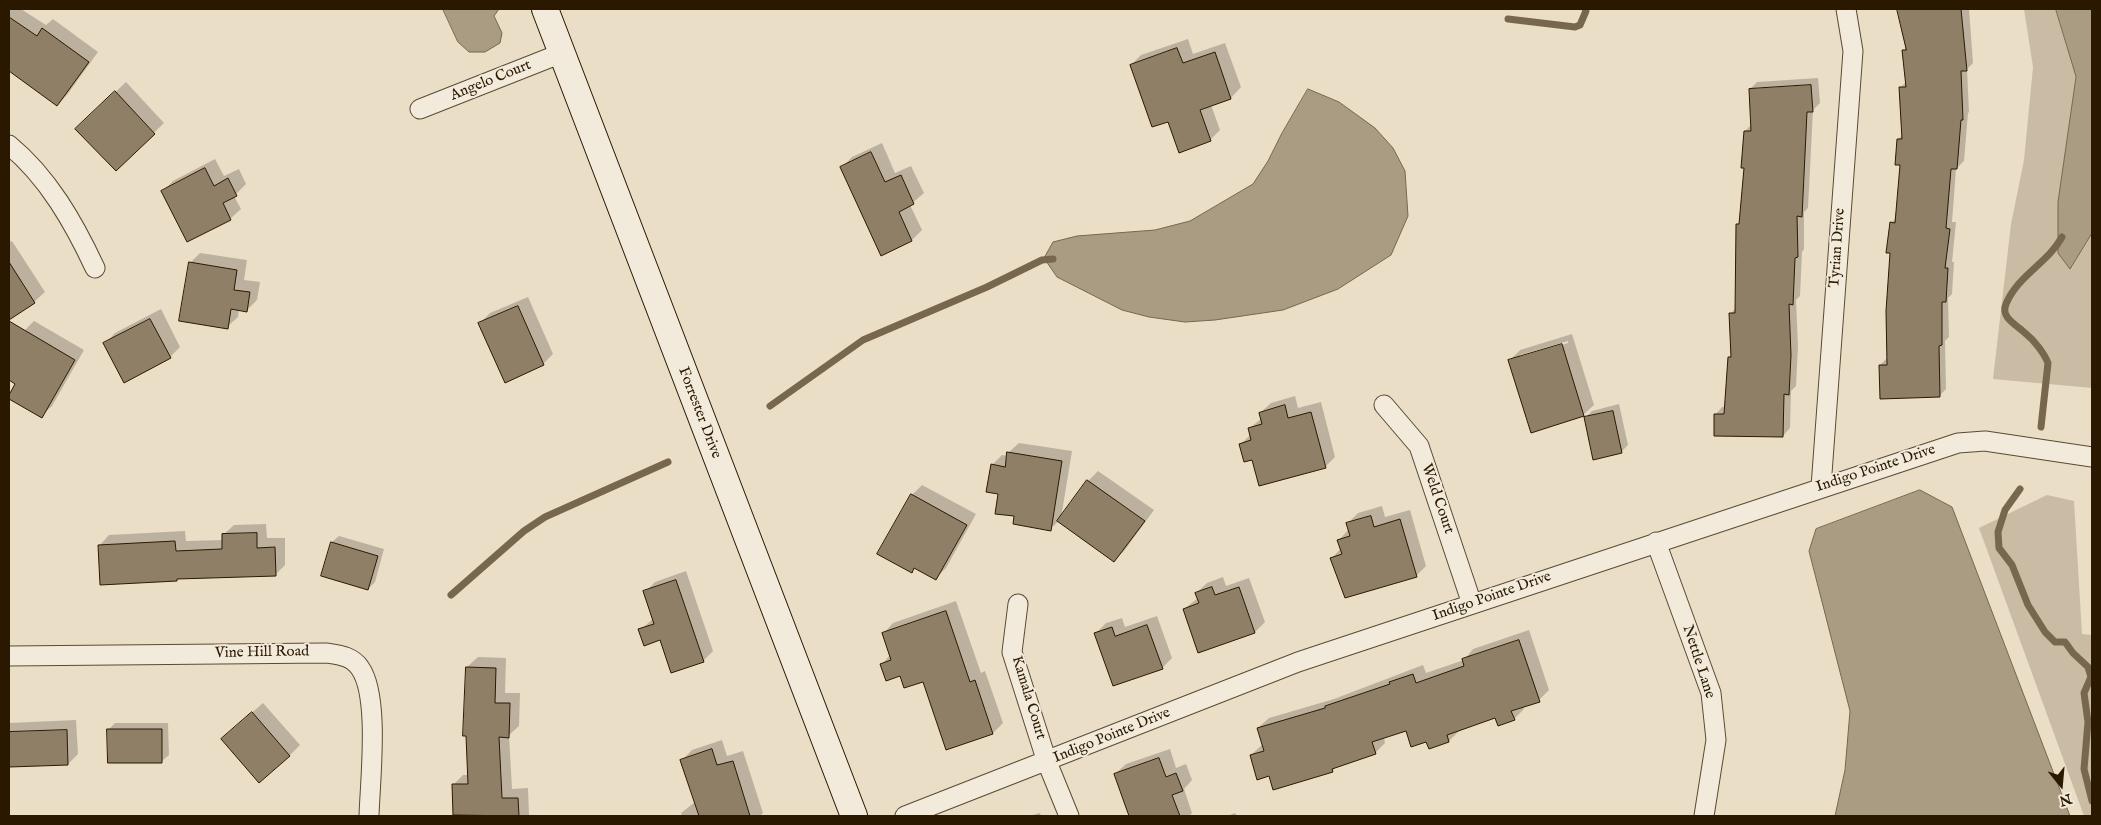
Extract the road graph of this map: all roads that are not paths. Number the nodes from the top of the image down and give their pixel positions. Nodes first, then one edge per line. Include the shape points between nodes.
1 (545, 9) edge
2 (1846, 9) edge
3 (562, 53) junction
4 (420, 110) dead end
5 (9, 145) edge
6 (95, 268) dead end
7 (1384, 404) dead end
8 (2092, 457) edge
9 (1821, 487) junction
10 (1656, 542) junction
11 (1018, 604) dead end
12 (1472, 604) junction
13 (9, 656) edge
14 (1047, 762) junction
15 (369, 816) edge
16 (854, 816) edge
17 (905, 816) edge
18 (1069, 816) edge
19 (1704, 816) edge

1 - 3 street, Forrester Drive
2 - 9 street, Tyrian Drive via 1853,51
3 - 4 street, Angelo Court
3 - 16 street, Forrester Drive
5 - 6 street via 54,195
7 - 12 street, Weld Court via 1419,446
8 - 9 street, Indigo Pointe Drive via 1985,441 1958,443
9 - 10 street, Indigo Pointe Drive
10 - 12 street, Indigo Pointe Drive
10 - 19 street, Nettle Lane via 1711,693 1716,740
11 - 14 street, Kamala Court via 1012,652
12 - 14 street, Indigo Pointe Drive via 1298,662
13 - 15 street, Vine Hill Road via 326,652 343,655 360,667 370,696
14 - 17 street, Indigo Pointe Drive
14 - 18 street, Kamala Court

